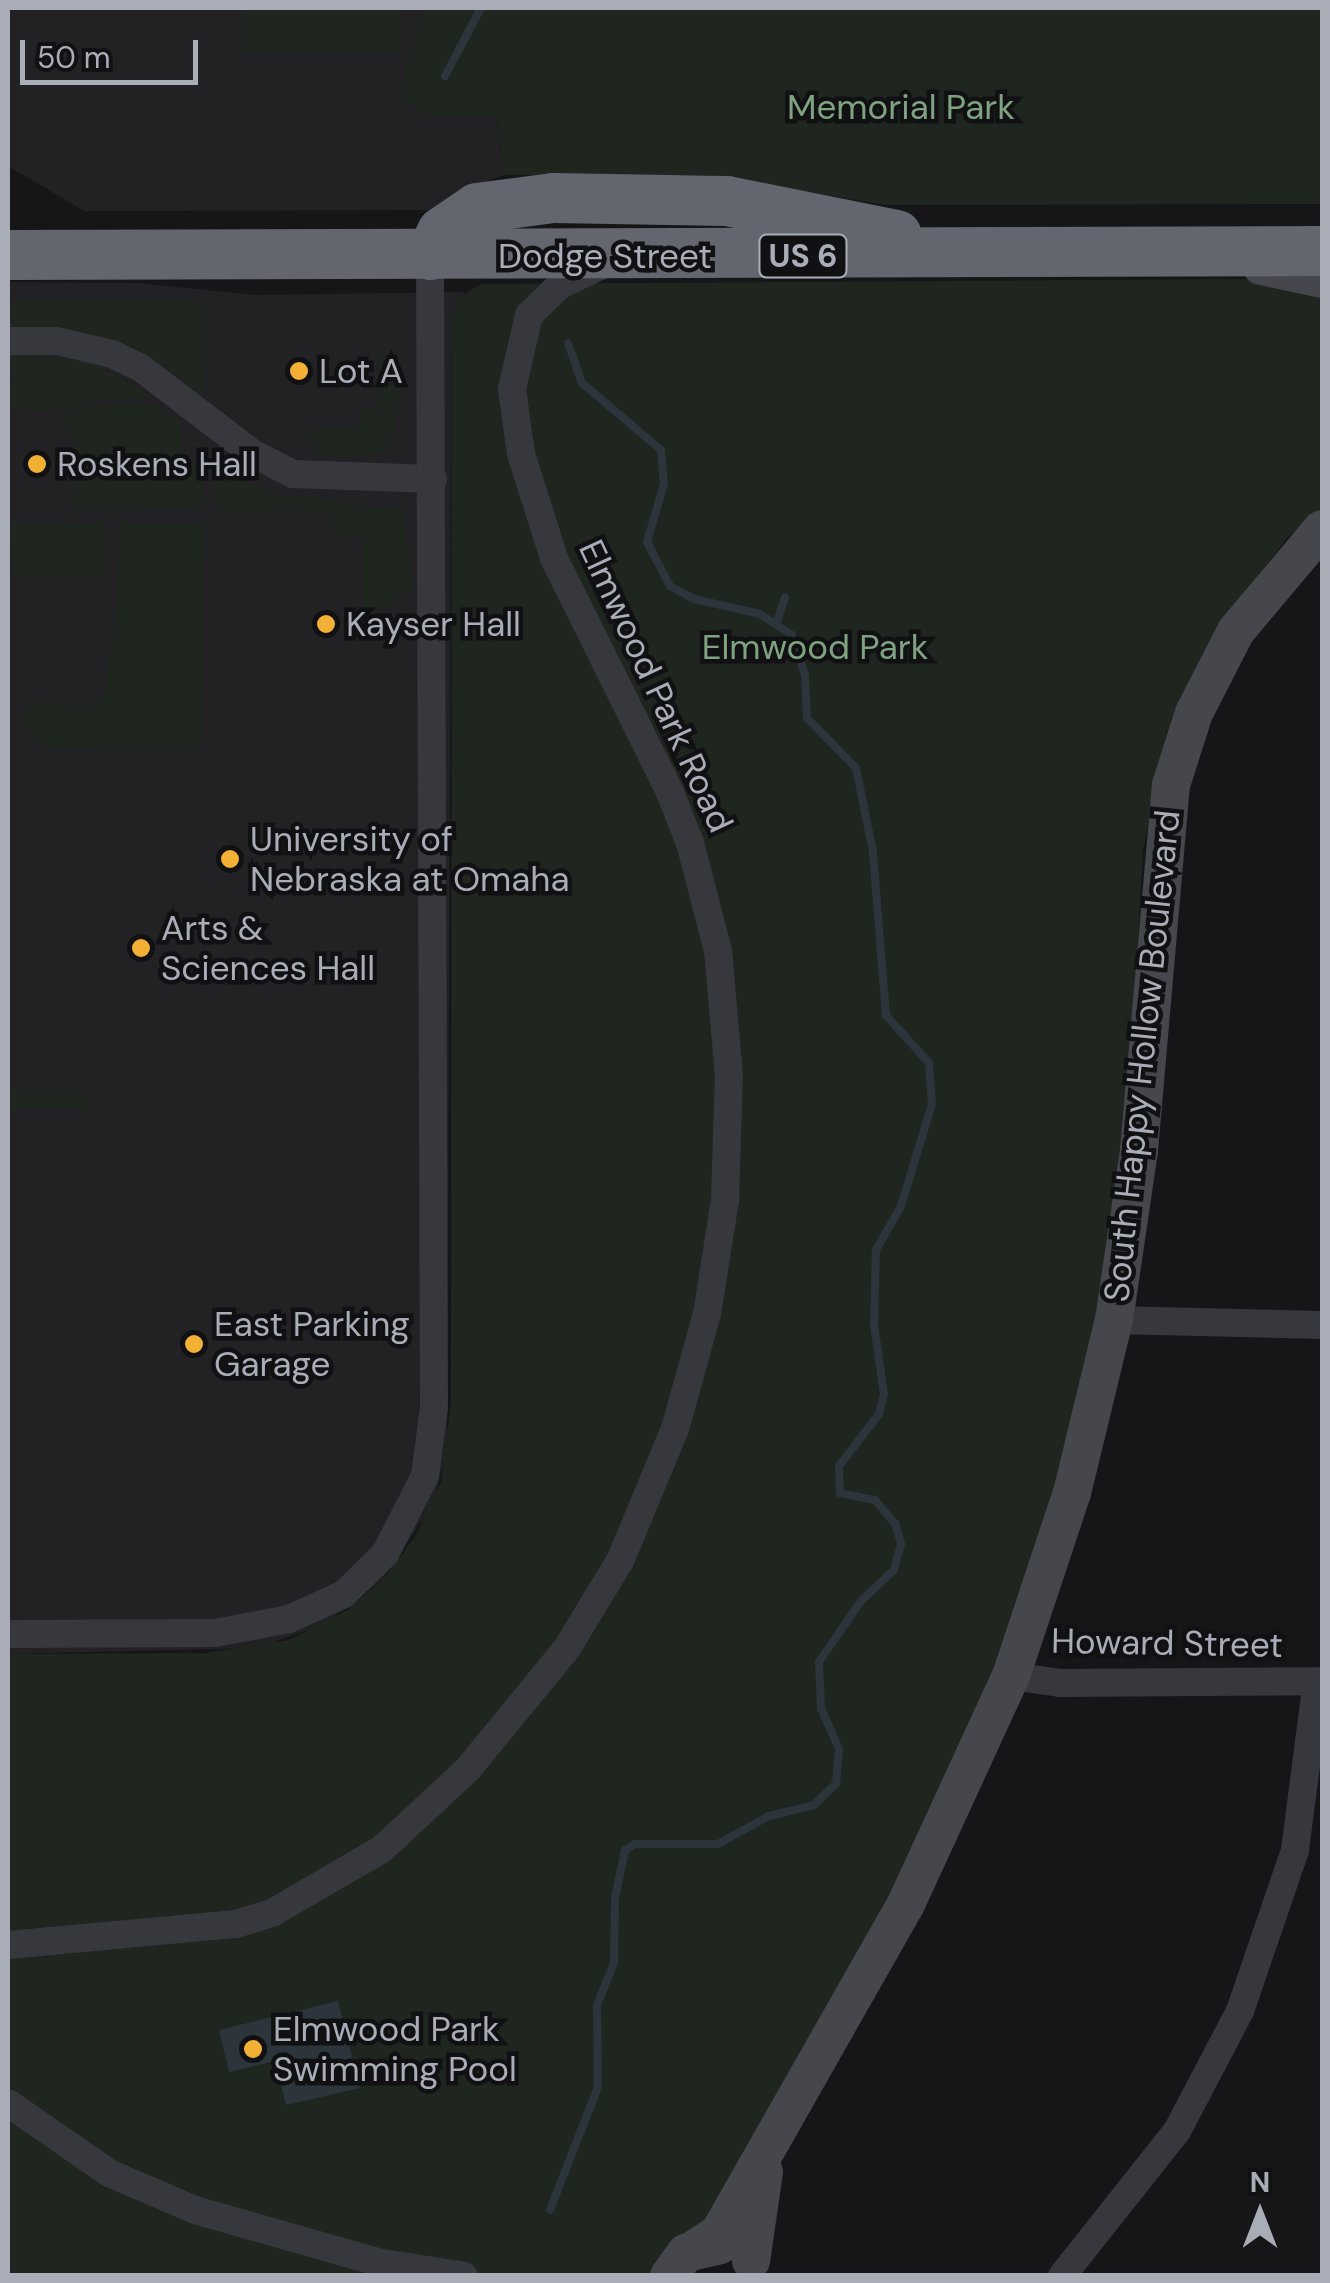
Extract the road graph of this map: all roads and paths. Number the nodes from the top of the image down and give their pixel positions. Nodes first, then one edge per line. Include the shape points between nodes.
1 (1322, 250) edge
2 (1200, 252) junction
3 (980, 254) junction
4 (8, 256) edge
5 (430, 256) junction
6 (626, 258) junction
7 (1322, 280) edge
8 (8, 341) edge
9 (432, 479) junction
10 (1322, 529) edge
11 (1114, 1320) junction
12 (1322, 1325) edge
13 (8, 1634) edge
14 (1011, 1676) junction
15 (1320, 1681) edge
16 (8, 1945) edge
17 (8, 2103) edge
18 (788, 2109) junction
19 (676, 2265) edge
20 (755, 2268) edge
21 (428, 2274) edge
22 (464, 2276) edge
23 (1062, 2276) edge

1 - 2 highway, Dodge Street / US 6
2 - 3 highway, Dodge Street / US 6
2 - 7 street
3 - 5 highway via 727,201 553,198 476,208 442,232
3 - 6 highway, Dodge Street / US 6
4 - 5 highway, Dodge Street / US 6
5 - 6 highway, Dodge Street / US 6
5 - 9 street
6 - 16 street, Elmwood Park Road via 580,272 529,314 512,388 522,454 554,558 669,790 718,952 728,1076 725,1200 707,1314 668,1447 620,1561 567,1648 468,1769 382,1849 272,1914 236,1924
8 - 9 street via 57,341 112,354 141,368 252,453 293,474
9 - 13 street via 434,1408 426,1476 385,1554 344,1594 289,1619 215,1633
10 - 11 street, South Happy Hollow Boulevard via 1236,631 1194,713 1171,785 1140,1150
11 - 12 street
11 - 14 street, South Happy Hollow Boulevard via 1072,1494
14 - 15 street, Howard Street via 1060,1683
14 - 18 street, South Happy Hollow Boulevard via 937,1847
15 - 23 street via 1296,1850 1240,2012 1177,2131
17 - 21 street via 109,2172 195,2210
18 - 19 street, South Happy Hollow Boulevard via 719,2233
18 - 20 street via 758,2194
19 - 20 street via 725,2246
21 - 22 street

